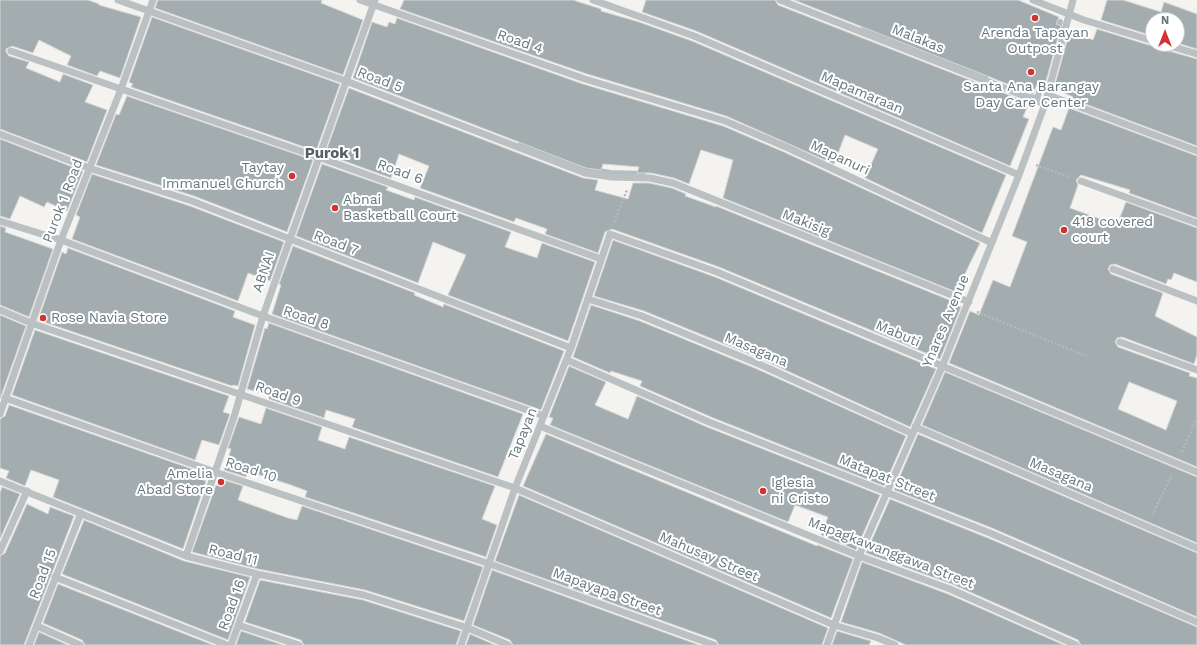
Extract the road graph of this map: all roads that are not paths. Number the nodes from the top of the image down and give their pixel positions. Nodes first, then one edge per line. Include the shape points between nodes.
1 (118, 0) edge
2 (153, 0) edge
3 (360, 0) edge
4 (593, 0) edge
5 (780, 0) edge
6 (1033, 0) edge
7 (1073, 0) edge
8 (374, 2) edge
9 (149, 10) junction
10 (1070, 14) junction
11 (1145, 38) edge
12 (1185, 50) edge
13 (11, 51) dead end
14 (1197, 54) edge
15 (346, 81) junction
16 (121, 89) junction
17 (1048, 95) junction
18 (1045, 104) junction
19 (672, 106) joint
20 (0, 134) edge
21 (1197, 151) edge
22 (318, 157) junction
23 (89, 168) junction
24 (1019, 175) junction
25 (632, 176) joint
26 (1081, 181) road end
27 (0, 221) edge
28 (1197, 224) edge
29 (610, 234) joint
30 (290, 239) junction
31 (61, 240) junction
32 (992, 243) junction
33 (601, 259) junction
34 (1113, 269) dead end
35 (588, 299) junction
36 (1197, 301) edge
37 (967, 304) junction
38 (0, 310) edge
39 (263, 316) junction
40 (31, 323) junction
41 (1120, 342) dead end
42 (571, 348) junction
43 (567, 360) junction
44 (942, 367) junction
45 (1197, 370) edge
46 (0, 389) edge
47 (241, 394) junction
48 (6, 395) junction
49 (0, 414) edge
50 (544, 416) junction
51 (540, 426) junction
52 (913, 430) junction
53 (215, 472) junction
54 (1197, 472) edge
55 (0, 481) edge
56 (515, 488) junction
57 (27, 491) junction
58 (886, 491) junction
59 (81, 513) junction
60 (1197, 548) edge
61 (0, 551) edge
62 (186, 556) junction
63 (859, 556) junction
64 (490, 564) junction
65 (257, 574) junction
66 (55, 577) junction
67 (1197, 622) edge
68 (238, 625) junction
69 (834, 625) junction
70 (37, 626) junction
71 (468, 628) junction
72 (29, 645) edge
73 (80, 645) edge
74 (227, 645) edge
75 (231, 645) edge
76 (298, 645) edge
77 (461, 645) edge
78 (508, 645) edge
79 (714, 645) edge
80 (827, 645) edge
81 (895, 645) edge
82 (1076, 645) edge

1 - 9 street, Road 5
2 - 9 street, Purok 1 Road
3 - 8 street, Road 4
4 - 24 street, Mapamaraan via 694,36
5 - 18 street, Malakas
6 - 10 street
7 - 10 street, Ynares Avenue
8 - 15 street, ABNAI
8 - 19 street, Road 4 via 585,79
9 - 15 street, Road 5
9 - 16 street, Purok 1 Road
10 - 11 street
10 - 17 street, Ynares Avenue
12 - 14 street
13 - 16 street, Road 6
15 - 22 street, ABNAI
15 - 25 street, Road 5 via 585,173 612,177
16 - 22 street, Road 6
16 - 23 street, Purok 1 Road
17 - 18 street, Ynares Avenue
17 - 21 street
18 - 24 street, Ynares Avenue
19 - 32 street, Mapanuri via 725,121 786,147
20 - 23 street, Road 7
22 - 30 street, ABNAI
22 - 33 street, Road 6
23 - 30 street, Road 7 via 192,201
23 - 31 street, Purok 1 Road
24 - 32 street, Ynares Avenue
25 - 37 street, Makisig via 673,183
26 - 28 street
27 - 31 street, Road 8
29 - 33 street, Tapayan
29 - 44 street, Mabuti via 717,272
30 - 39 street, ABNAI
30 - 42 street, Road 7
31 - 39 street, Road 8
31 - 40 street, Purok 1 Road
32 - 37 street, Ynares Avenue
33 - 35 street, Tapayan
34 - 36 street
35 - 42 street, Tapayan
35 - 52 street, Masagana via 642,316
37 - 44 street, Ynares Avenue
38 - 40 street, Road 9
39 - 47 street, ABNAI
39 - 50 street, Road 8
40 - 47 street, Road 9
40 - 48 street, Purok 1 Road
41 - 45 street
42 - 43 street, Tapayan
43 - 50 street, Tapayan
43 - 58 street, Matapat Street via 709,422
44 - 52 street, Ynares Avenue
44 - 54 street, Mabuti
46 - 48 street, Road 10
47 - 53 street, ABNAI
47 - 56 street, Road 9
48 - 49 street, Purok 1 Road
48 - 53 street, Road 10
50 - 51 street, Tapayan
51 - 56 street, Tapayan
51 - 63 street, Mapagkawanggawa Street
52 - 58 street, Ynares Avenue
52 - 60 street, Masagana
53 - 62 street, ABNAI
53 - 64 street, Road 10
55 - 57 street, Road 11
56 - 64 street, Tapayan
56 - 69 street, Mahusay Street
57 - 59 street, Road 11
57 - 61 street
58 - 63 street, Ynares Avenue
58 - 67 street, Matapat Street
59 - 62 street, Road 11
59 - 66 street, Road 15
62 - 65 street, Road 11
63 - 69 street, Ynares Avenue
63 - 82 street, Mapagkawanggawa Street via 950,589
64 - 71 street, Tapayan
64 - 79 street, Mapayapa Street
65 - 68 street, Road 16
65 - 71 street, Road 11 via 364,595
66 - 70 street, Road 15
66 - 74 street
68 - 75 street, Road 16
68 - 76 street
69 - 80 street, Ynares Avenue
69 - 81 street, Mahusay Street
70 - 72 street, Road 15
70 - 73 street
71 - 77 street, Tapayan
71 - 78 street, Road 11

